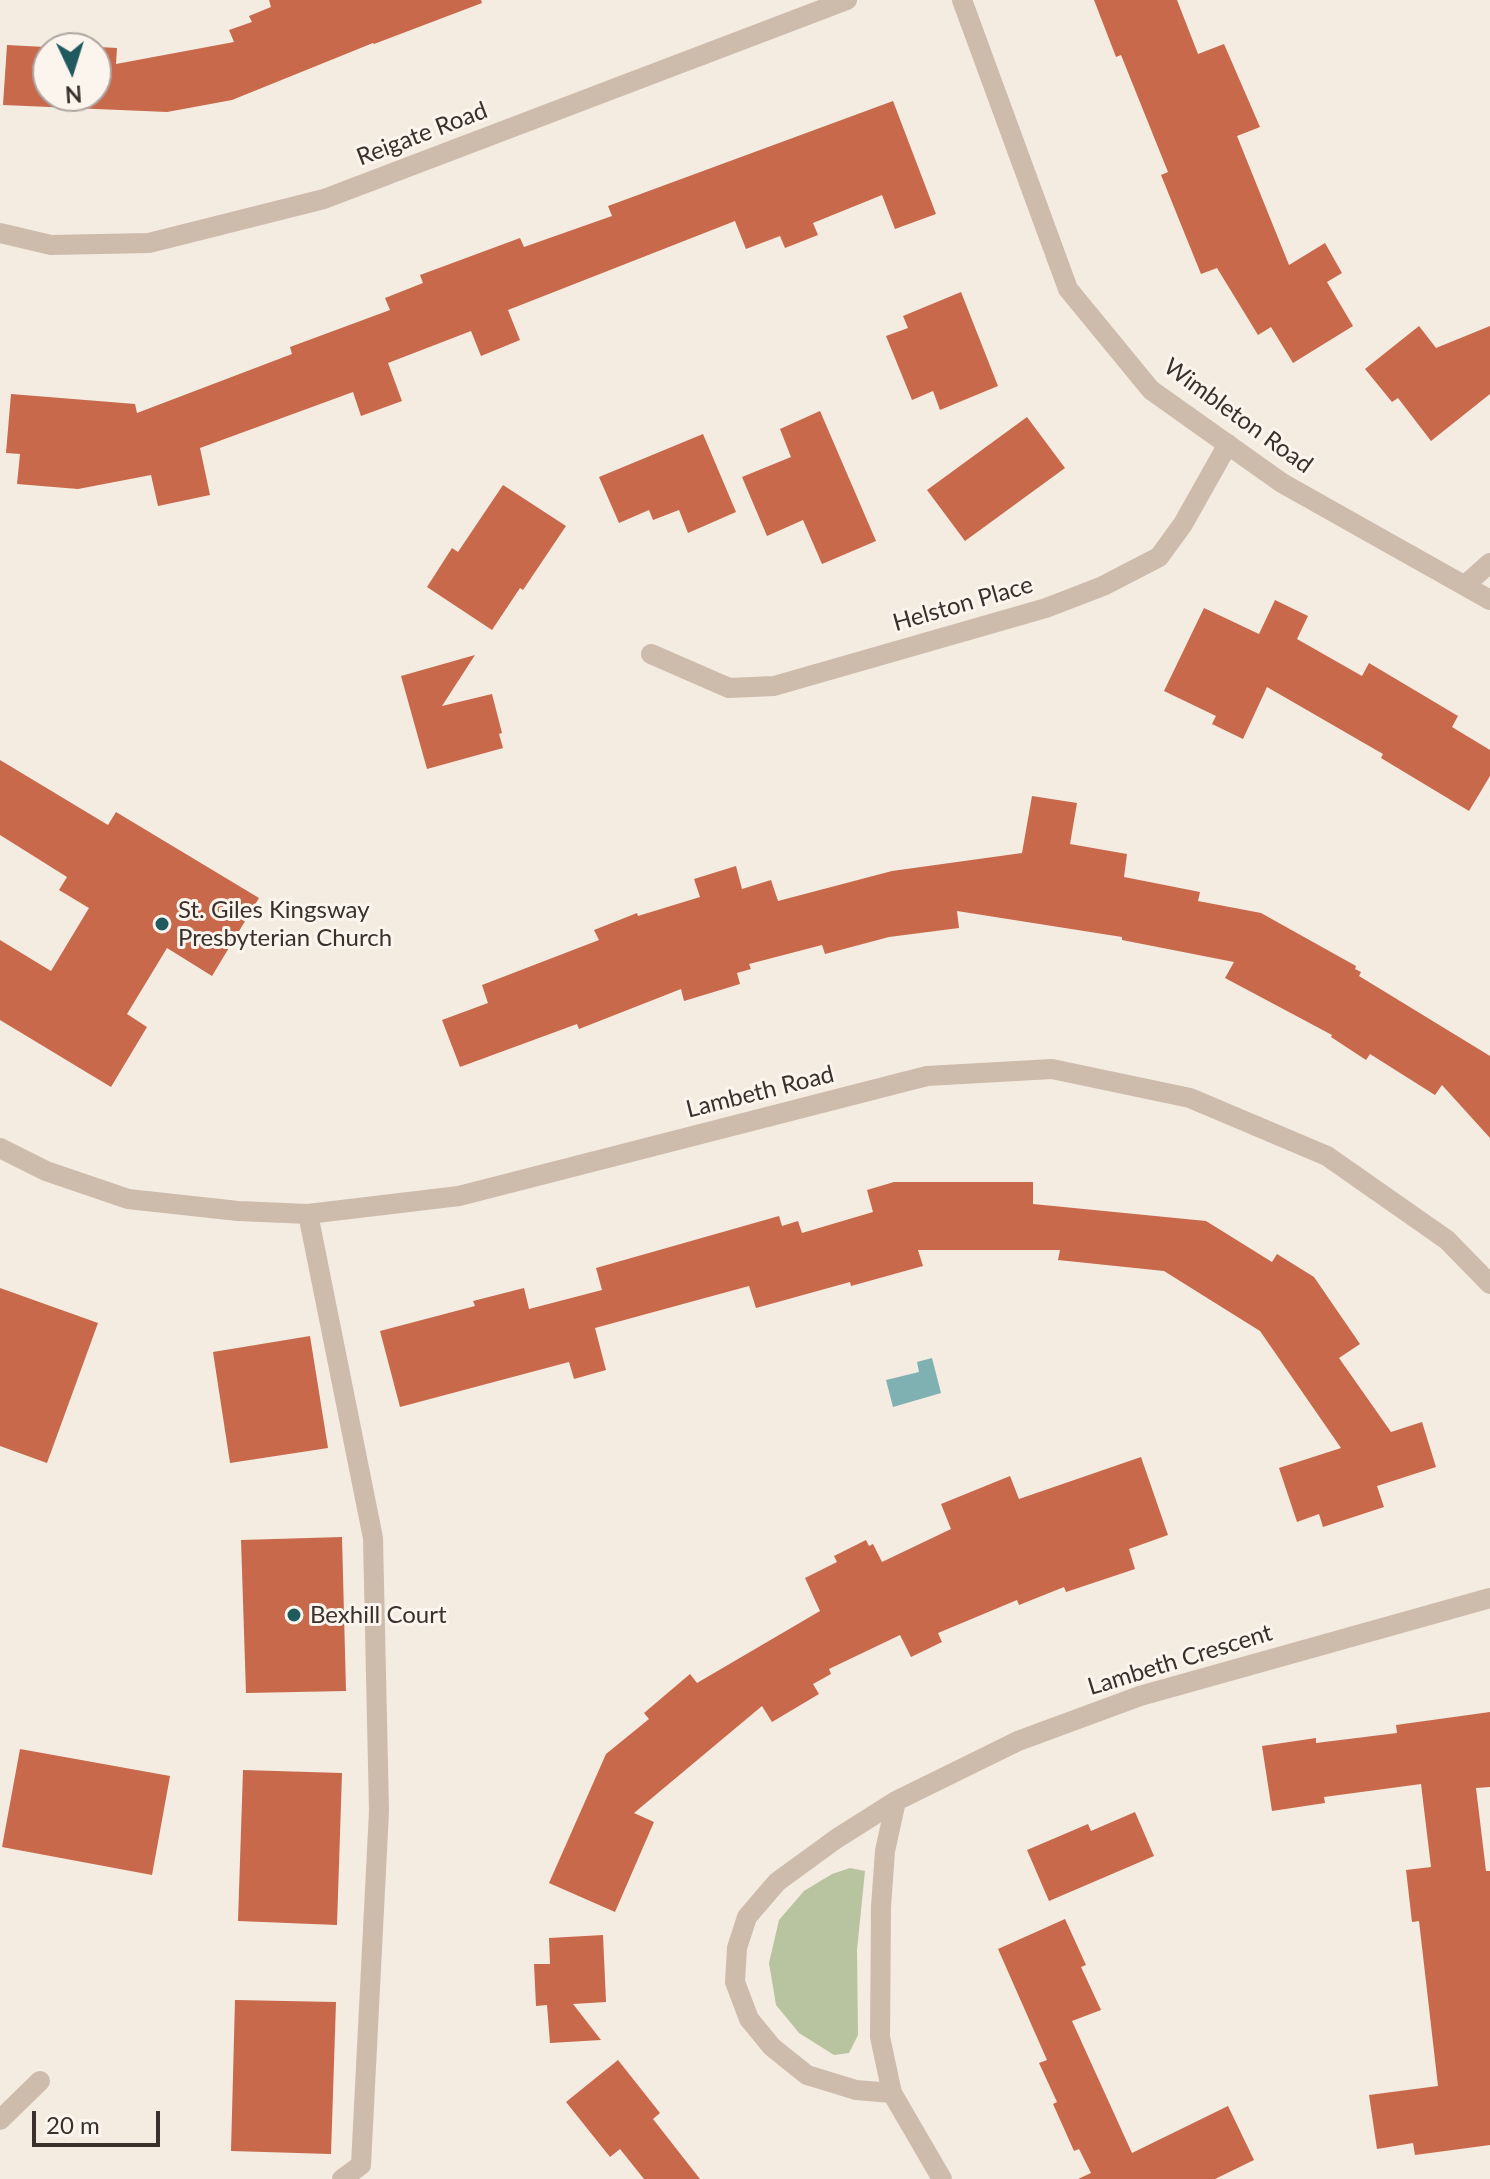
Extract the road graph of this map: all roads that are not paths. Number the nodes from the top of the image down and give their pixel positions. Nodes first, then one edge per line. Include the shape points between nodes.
1 (847, 0) edge
2 (962, 0) edge
3 (0, 233) edge
4 (1228, 444) junction
5 (1490, 563) edge
6 (1465, 585) junction
7 (1490, 600) edge
8 (651, 654) dead end
9 (0, 1148) edge
10 (308, 1214) junction
11 (1490, 1284) edge
12 (1490, 1598) edge
13 (896, 1801) junction
14 (40, 2081) dead end
15 (892, 2093) junction
16 (0, 2120) edge
17 (342, 2179) edge
18 (942, 2179) edge

1 - 3 street, Reigate Road via 324,199 149,243 51,245
2 - 4 street, Wimbleton Road via 1068,289 1151,390
4 - 6 street, Wimbleton Road via 1282,483
4 - 8 street, Helston Place via 1159,557 1046,608 774,686 729,688
5 - 6 street
6 - 7 street, Wimbleton Road
9 - 10 street, Lambeth Road via 46,1171 128,1199
10 - 11 street, Lambeth Road via 459,1196 927,1076 1052,1069 1190,1098 1327,1156 1447,1240
10 - 17 street via 373,1538 379,1811 361,2165
12 - 13 street, Lambeth Crescent via 1140,1696 1018,1741
13 - 15 street via 884,1865 880,2037
13 - 15 street, Lambeth Crescent via 777,1882 747,1917 737,1948 735,1982 749,2019 772,2047 807,2075 856,2090
14 - 16 street
15 - 18 street

